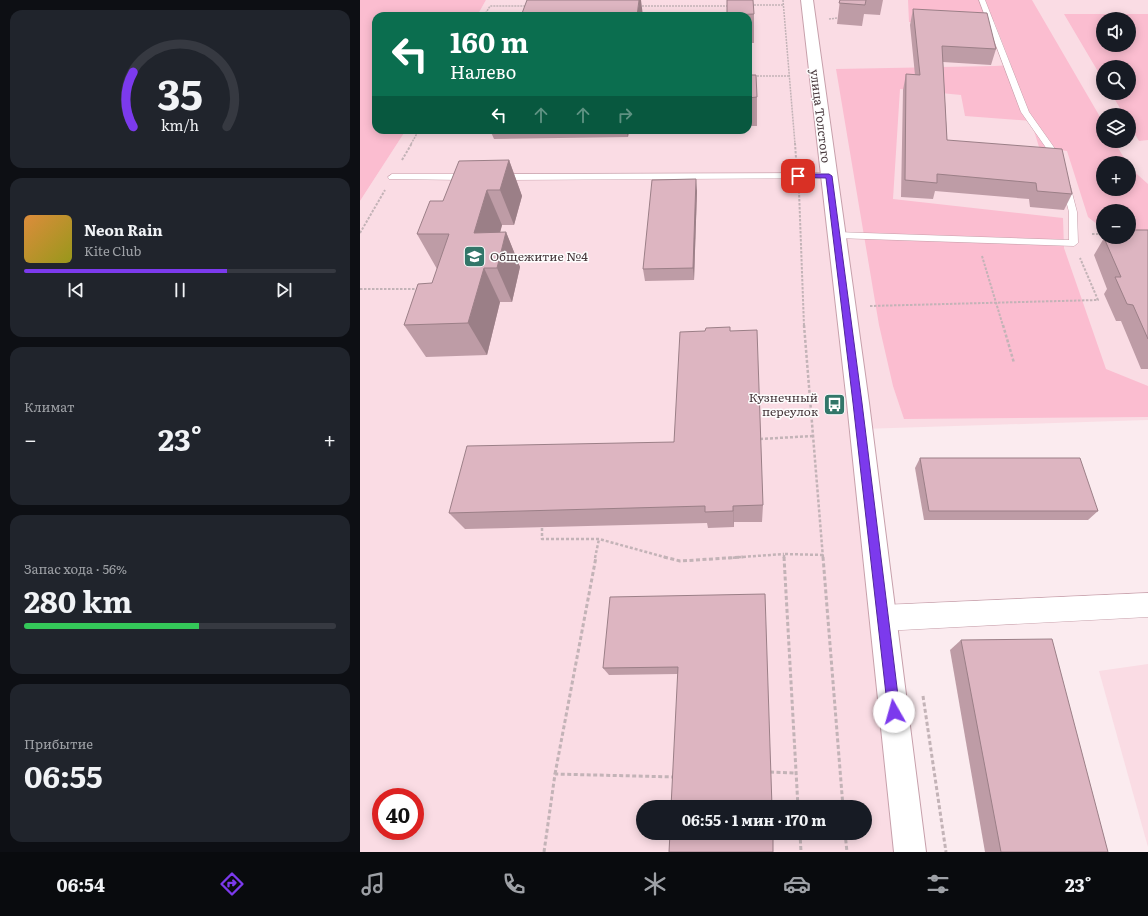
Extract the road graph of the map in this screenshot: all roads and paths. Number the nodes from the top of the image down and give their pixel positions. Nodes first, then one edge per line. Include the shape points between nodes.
1 (783, 0) edge
2 (807, 0) edge
3 (982, 0) edge
4 (784, 5) junction
5 (534, 6) edge
6 (634, 6) edge
7 (736, 6) edge
8 (744, 6) edge
9 (486, 12) edge
10 (752, 76) edge
11 (790, 76) junction
12 (1061, 165) edge
13 (798, 176) junction
14 (829, 176) junction
15 (392, 177) dead end
16 (471, 177) edge
17 (495, 177) edge
18 (1064, 178) edge
19 (836, 235) junction
20 (978, 240) junction
21 (1074, 243) junction
22 (360, 289) edge
23 (420, 289) edge
24 (996, 302) junction
25 (864, 306) dead end
26 (1014, 363) dead end
27 (813, 436) junction
28 (760, 439) edge
29 (542, 528) edge
30 (599, 539) junction
31 (784, 554) junction
32 (823, 555) junction
33 (1148, 605) edge
34 (883, 618) junction
35 (770, 772) edge
36 (796, 773) junction
37 (555, 774) junction
38 (677, 777) edge
39 (798, 800) edge
40 (842, 800) edge
41 (800, 840) edge
42 (846, 840) edge
43 (544, 852) edge
44 (801, 852) edge
45 (847, 852) edge
46 (910, 852) edge

1 - 4 path
2 - 14 street, улица Толстого
3 - 12 lane via 1025,112 1059,158
4 - 8 path
4 - 11 path
5 - 9 path via 490,6
6 - 7 path
10 - 11 path
11 - 13 path
13 - 14 lane
13 - 17 lane
13 - 27 path via 803,313
14 - 19 street, улица Толстого
15 - 16 lane
18 - 21 lane via 1073,212
19 - 20 lane
19 - 34 street, улица Толстого
20 - 21 lane
20 - 24 path
21 - 24 path via 1098,300
22 - 23 path
24 - 25 path
24 - 26 path
27 - 28 path
27 - 32 path
29 - 30 path via 542,539
30 - 31 path via 680,561
30 - 37 path
31 - 32 path
31 - 36 path
32 - 40 path
33 - 34 street
34 - 46 street, улица Толстого
35 - 36 path
36 - 39 path
37 - 38 path
37 - 43 path
41 - 44 path
42 - 45 path

